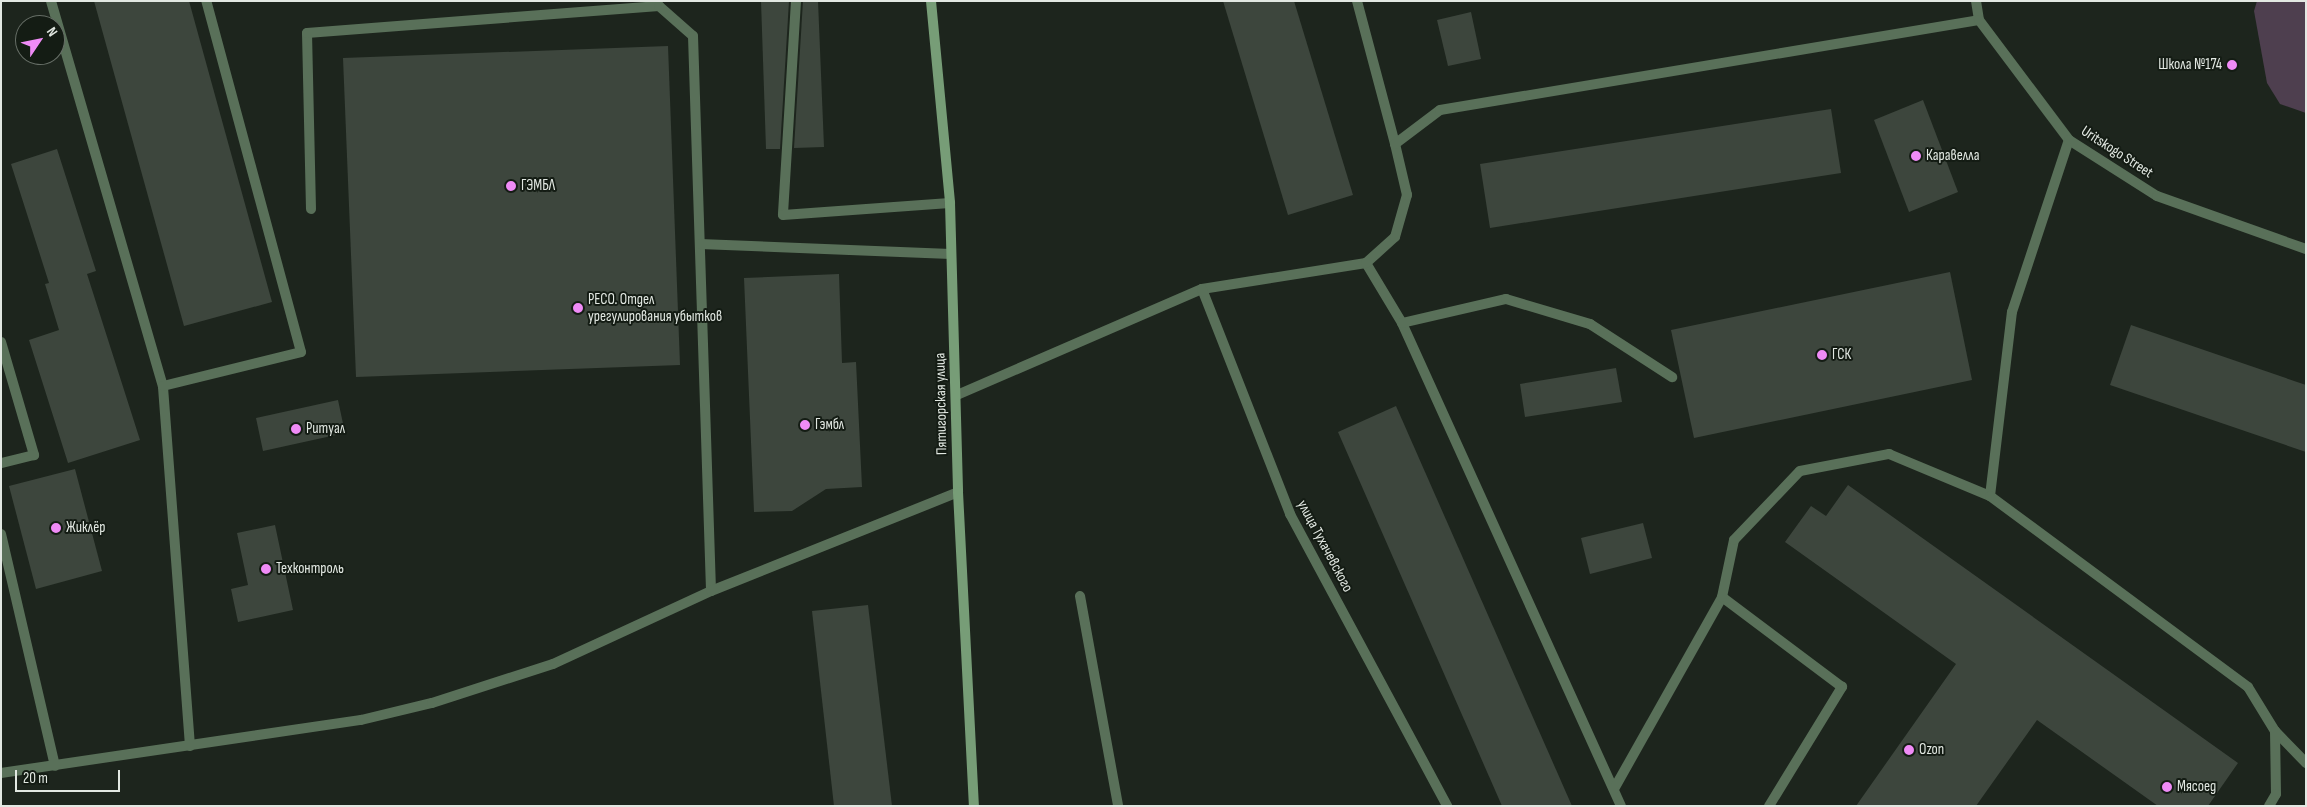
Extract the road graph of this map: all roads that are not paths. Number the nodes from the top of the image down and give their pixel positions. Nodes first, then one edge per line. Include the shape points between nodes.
1 (51, 1) edge
2 (206, 1) edge
3 (796, 1) edge
4 (931, 1) edge
5 (1357, 1) edge
6 (1976, 1) edge
7 (1979, 20) junction
8 (2069, 140) junction
9 (1395, 144) junction
10 (950, 203) junction
11 (311, 209) dead end
12 (700, 244) junction
13 (2306, 249) edge
14 (951, 254) junction
15 (1366, 264) junction
16 (1202, 289) junction
17 (1402, 322) junction
18 (1, 342) edge
19 (1672, 377) dead end
20 (163, 386) junction
21 (957, 395) junction
22 (1, 463) edge
23 (958, 492) junction
24 (1990, 496) junction
25 (1, 534) edge
26 (711, 591) junction
27 (1080, 596) dead end
28 (1722, 597) junction
29 (2275, 731) junction
30 (190, 746) junction
31 (2306, 763) edge
32 (55, 766) junction
33 (1, 773) edge
34 (1614, 789) junction
35 (974, 806) edge
36 (1118, 806) edge
37 (1447, 806) edge
38 (1621, 806) edge
39 (1769, 806) edge
40 (2269, 806) edge

1 - 20 street
2 - 20 street via 301,352
3 - 10 street via 783,215
4 - 10 main road, Пятигорская улица
5 - 9 street
6 - 7 street, Uritskogo Street
7 - 8 street, Uritskogo Street
7 - 9 street via 1440,110
8 - 13 street, Uritskogo Street via 2157,196
8 - 24 street via 2012,312
9 - 15 street via 1407,195 1395,237
10 - 14 main road, Пятигорская улица
11 - 12 street via 307,33 659,6 693,36
12 - 14 street
12 - 26 street
14 - 21 main road, Пятигорская улица
15 - 16 street
15 - 17 street
16 - 21 street
16 - 37 street, улица Тухачевского via 1290,514
17 - 19 street via 1506,299 1590,324
17 - 34 street
18 - 22 street via 34,455
20 - 30 street
21 - 23 main road, Пятигорская улица
23 - 26 street
23 - 35 main road, Пятигорская улица
24 - 28 street via 1889,454 1800,471 1734,540
24 - 29 street via 2248,688
25 - 32 street
26 - 30 street via 553,664 432,704 361,720
27 - 36 street
28 - 34 street
28 - 39 street via 1842,687
29 - 31 street
29 - 40 street via 2276,794
30 - 32 street
32 - 33 street
34 - 38 street

